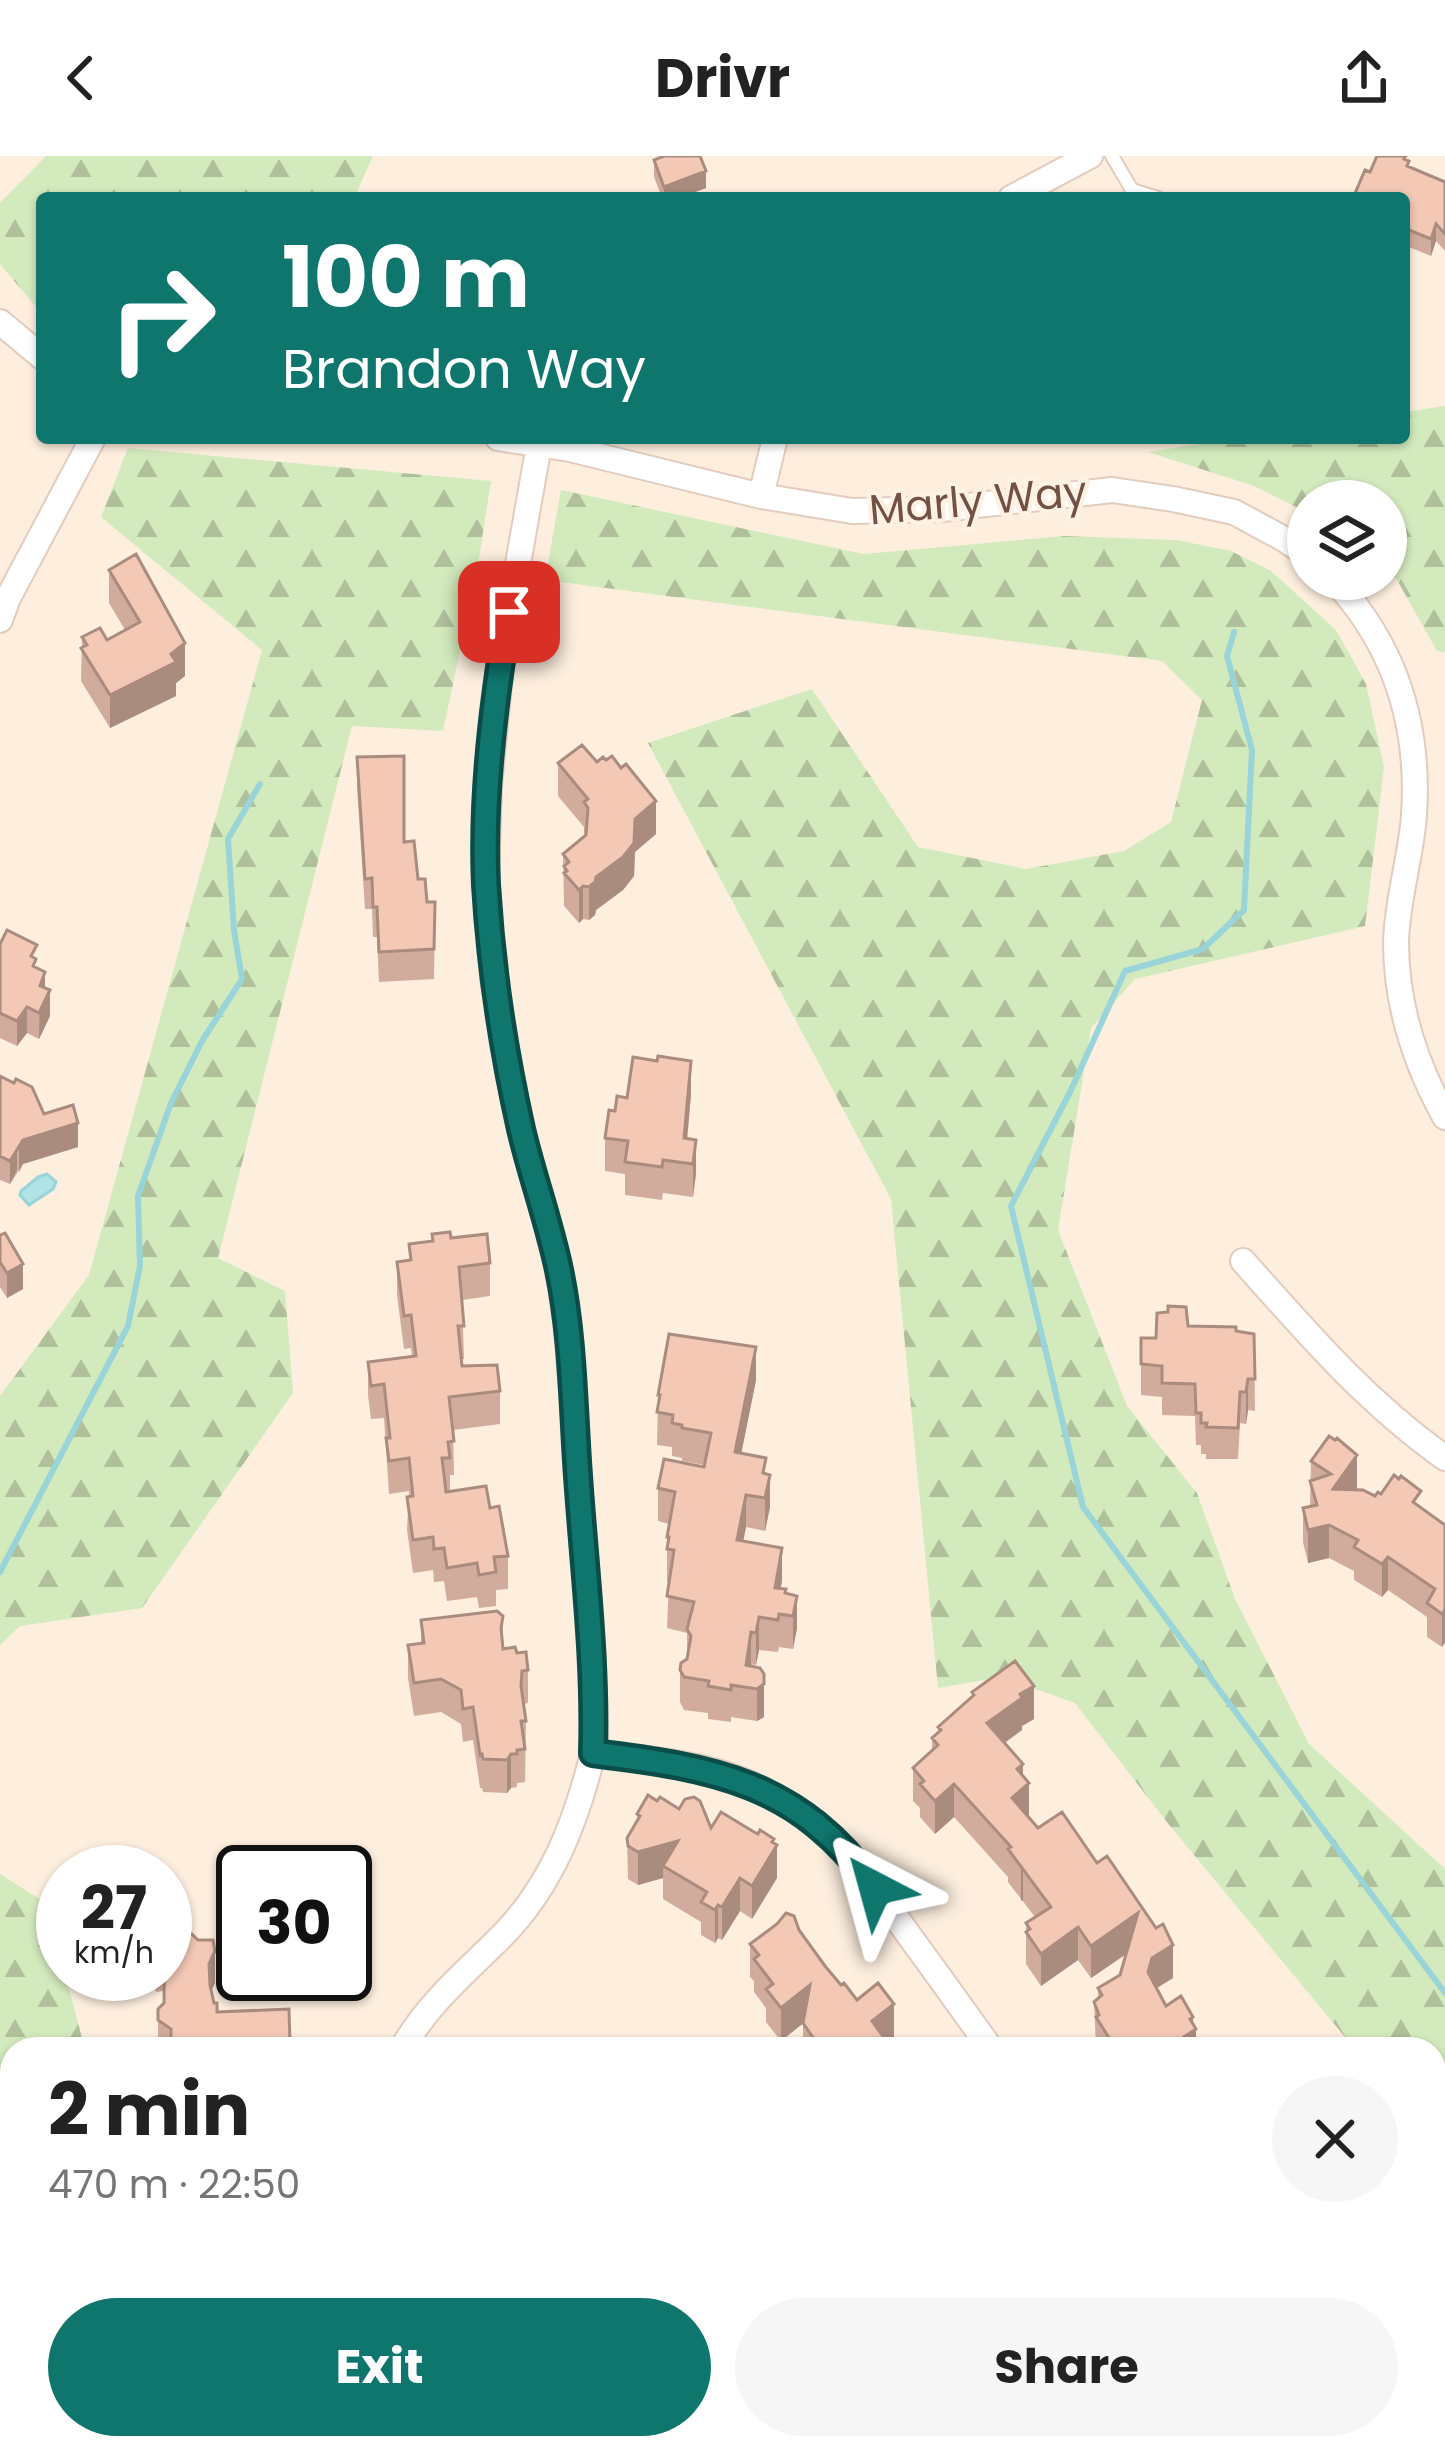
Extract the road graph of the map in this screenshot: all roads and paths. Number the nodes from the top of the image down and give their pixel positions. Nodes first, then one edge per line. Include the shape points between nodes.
1 (1090, 156) edge
2 (1112, 156) edge
3 (1132, 190) junction
4 (1022, 192) edge
5 (1128, 192) edge
6 (1138, 192) edge
7 (0, 322) edge
8 (36, 352) edge
9 (90, 444) edge
10 (533, 444) edge
11 (554, 444) edge
12 (573, 444) edge
13 (774, 444) edge
14 (539, 445) junction
15 (761, 496) junction
16 (1287, 540) edge
17 (1353, 600) edge
18 (0, 620) edge
19 (1445, 1118) edge
20 (1243, 1261) dead end
21 (1445, 1458) edge
22 (593, 1753) junction
23 (409, 2037) edge
24 (982, 2037) edge

1 - 4 street
2 - 3 lane
3 - 5 lane
3 - 6 lane
7 - 8 street
9 - 18 street
10 - 14 street, Marly Way
11 - 14 street, Marly Way
12 - 15 street, Marly Way
13 - 15 street
14 - 22 street via 502,654 486,879 497,1001 567,1328
15 - 16 street, Marly Way via 851,511 1112,490 1234,512
17 - 19 street via 1397,676 1414,739 1398,976 1414,1051
20 - 21 street via 1341,1371
22 - 23 street via 550,1875
22 - 24 street via 698,1768 807,1816 861,1869

